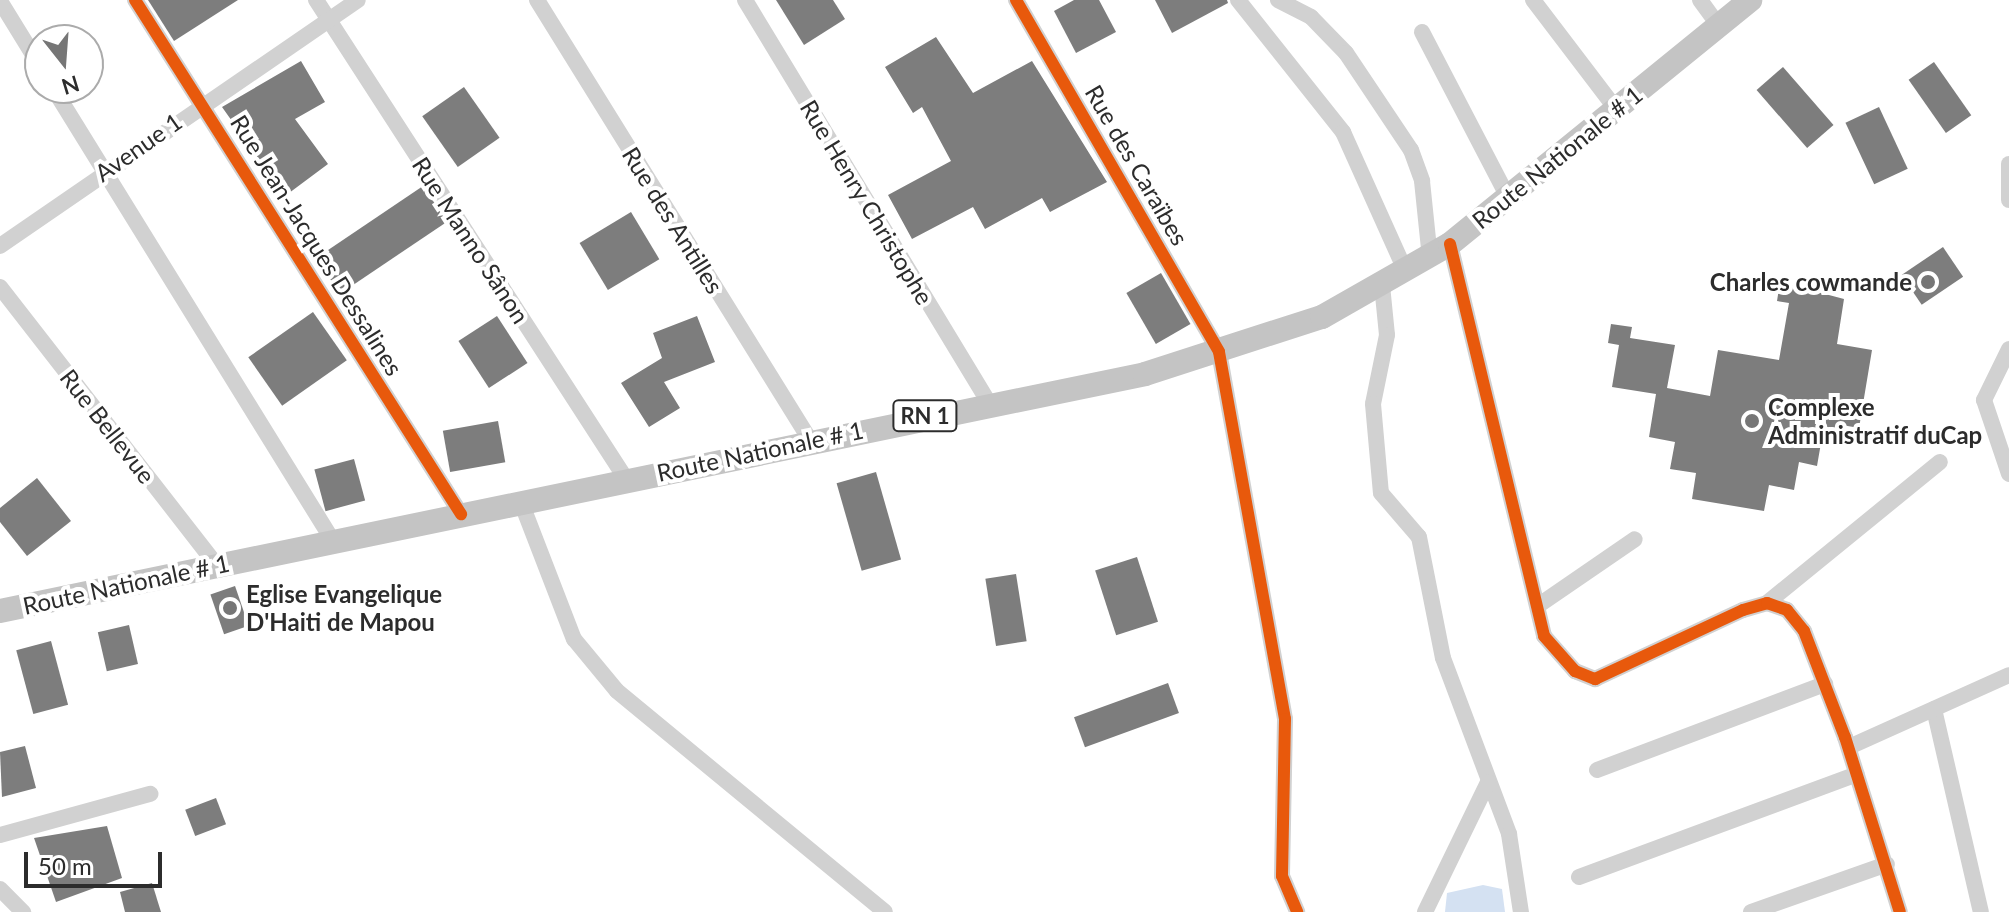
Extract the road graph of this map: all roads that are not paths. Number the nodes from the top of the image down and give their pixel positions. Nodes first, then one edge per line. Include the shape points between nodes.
1 (135, 0) edge
2 (316, 0) edge
3 (358, 0) edge
4 (537, 0) edge
5 (745, 0) edge
6 (1016, 0) edge
7 (1238, 0) edge
8 (1278, 0) edge
9 (1533, 0) edge
10 (1700, 0) edge
11 (1750, 0) edge
12 (0, 1) edge
13 (328, 19) junction
14 (1719, 26) junction
15 (1422, 32) dead end
16 (24, 40) edge
17 (201, 103) junction
18 (63, 104) edge
19 (1616, 109) junction
20 (2009, 164) edge
21 (104, 170) junction
22 (1508, 197) junction
23 (2009, 200) edge
24 (1450, 244) junction
25 (0, 246) edge
26 (1430, 258) junction
27 (1406, 272) junction
28 (1382, 285) junction
29 (0, 287) edge
30 (2009, 349) edge
31 (1219, 352) junction
32 (989, 403) junction
33 (810, 440) junction
34 (1940, 462) dead end
35 (2009, 474) edge
36 (626, 479) junction
37 (521, 502) junction
38 (461, 514) junction
39 (1635, 539) dead end
40 (333, 541) junction
41 (216, 564) junction
42 (1767, 603) junction
43 (1539, 605) junction
44 (0, 611) edge
45 (2009, 675) edge
46 (1825, 684) junction
47 (1934, 709) junction
48 (1849, 747) junction
49 (1597, 770) dead end
50 (1857, 774) junction
51 (1488, 782) junction
52 (150, 794) dead end
53 (0, 835) edge
54 (1887, 864) junction
55 (1579, 877) dead end
56 (0, 889) edge
57 (23, 912) edge
58 (885, 912) edge
59 (1297, 912) edge
60 (1425, 912) edge
61 (1521, 912) edge
62 (1751, 912) edge
63 (1900, 912) edge
64 (1981, 912) edge

1 - 17 street, Rue Jean-Jacques Dessalines
2 - 13 street, Rue Manno Sânon
3 - 13 street, Avenue 1
4 - 33 street, Rue des Antilles
5 - 32 street, Rue Henry Christophe
6 - 31 street, Rue des Caraïbes
7 - 27 street via 1343,132
8 - 26 street via 1311,17 1346,53 1411,150 1422,181
9 - 19 street
10 - 14 street
11 - 14 main road, Route Nationale # 1 / RN 1
12 - 16 street
13 - 17 street, Avenue 1
13 - 36 street, Rue Manno Sânon
14 - 19 main road, Route Nationale # 1 / RN 1
15 - 22 street
17 - 21 street, Avenue 1
17 - 38 street, Rue Jean-Jacques Dessalines
18 - 21 street
19 - 22 main road, Route Nationale # 1 / RN 1
20 - 23 street
21 - 25 street, Avenue 1
21 - 40 street
22 - 24 main road, Route Nationale # 1 / RN 1
24 - 26 main road, Route Nationale # 1 / RN 1
24 - 43 street via 1491,437 1527,544
26 - 27 main road, Route Nationale # 1 / RN 1
27 - 28 main road, Route Nationale # 1 / RN 1
28 - 31 main road, Route Nationale # 1 / RN 1 via 1322,317
28 - 51 street via 1387,335 1373,404 1381,493 1419,537 1443,658
29 - 41 street, Rue Bellevue
30 - 35 street via 1984,400
31 - 32 main road, Route Nationale # 1 / RN 1
31 - 59 street, Rue des Caraïbes via 1285,719 1282,876
32 - 33 main road, Route Nationale # 1 / RN 1
33 - 36 main road, Route Nationale # 1 / RN 1
34 - 42 street
36 - 37 main road, Route Nationale # 1 / RN 1
37 - 38 main road, Route Nationale # 1 / RN 1
37 - 58 street via 574,639 617,691
38 - 40 main road, Route Nationale # 1 / RN 1
39 - 43 street
40 - 41 main road, Route Nationale # 1 / RN 1
41 - 44 main road, Route Nationale # 1 / RN 1
42 - 43 street via 1595,679 1575,671 1544,636
42 - 46 street via 1787,610 1804,631
45 - 47 street
46 - 48 street
46 - 49 street
47 - 48 street
47 - 64 street
48 - 50 street
50 - 54 street
50 - 55 street
51 - 60 street
51 - 61 street via 1509,834
52 - 53 street
54 - 62 street
54 - 63 street
56 - 57 street

